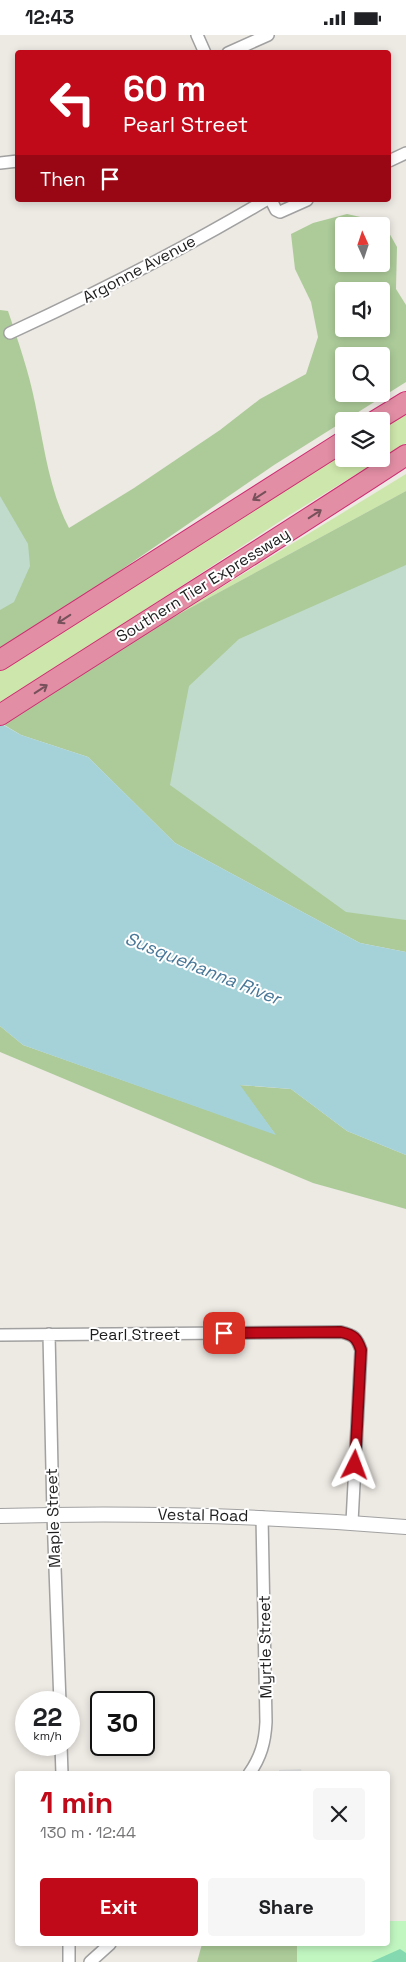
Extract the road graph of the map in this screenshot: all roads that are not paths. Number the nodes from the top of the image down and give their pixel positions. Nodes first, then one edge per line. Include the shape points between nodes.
1 (197, 35) edge
2 (268, 35) edge
3 (204, 50) edge
4 (235, 50) edge
5 (406, 153) edge
6 (391, 160) edge
7 (15, 161) edge
8 (0, 163) edge
9 (263, 202) edge
10 (272, 202) edge
11 (302, 202) edge
12 (10, 333) dead end
13 (406, 401) edge
14 (389, 412) edge
15 (335, 447) edge
16 (406, 455) edge
17 (0, 660) edge
18 (0, 715) edge
19 (49, 1334) junction
20 (0, 1335) edge
21 (53, 1514) junction
22 (0, 1515) edge
23 (262, 1517) junction
24 (352, 1522) junction
25 (406, 1527) edge
26 (60, 1691) edge
27 (61, 1756) edge
28 (62, 1771) edge
29 (251, 1771) edge
30 (69, 1946) edge
31 (108, 1946) edge
32 (69, 1962) edge
33 (90, 1962) edge

1 - 3 street
2 - 4 street
5 - 6 street
7 - 8 street
9 - 12 street, Argonne Avenue via 92,295
10 - 11 street via 280,212
13 - 14 highway
15 -> 17 highway
18 -> 16 highway, Southern Tier Expressway
19 - 20 street, Pearl Street
19 - 21 street, Maple Street
19 - 24 street, Pearl Street via 341,1332 353,1335 361,1350
21 - 22 street, Vestal Road
21 - 23 street, Vestal Road
21 - 26 street, Maple Street
23 - 24 street, Vestal Road
23 - 29 street, Myrtle Street via 266,1722 265,1742
24 - 25 street, Vestal Road
27 - 28 street
30 - 32 street
31 - 33 street

